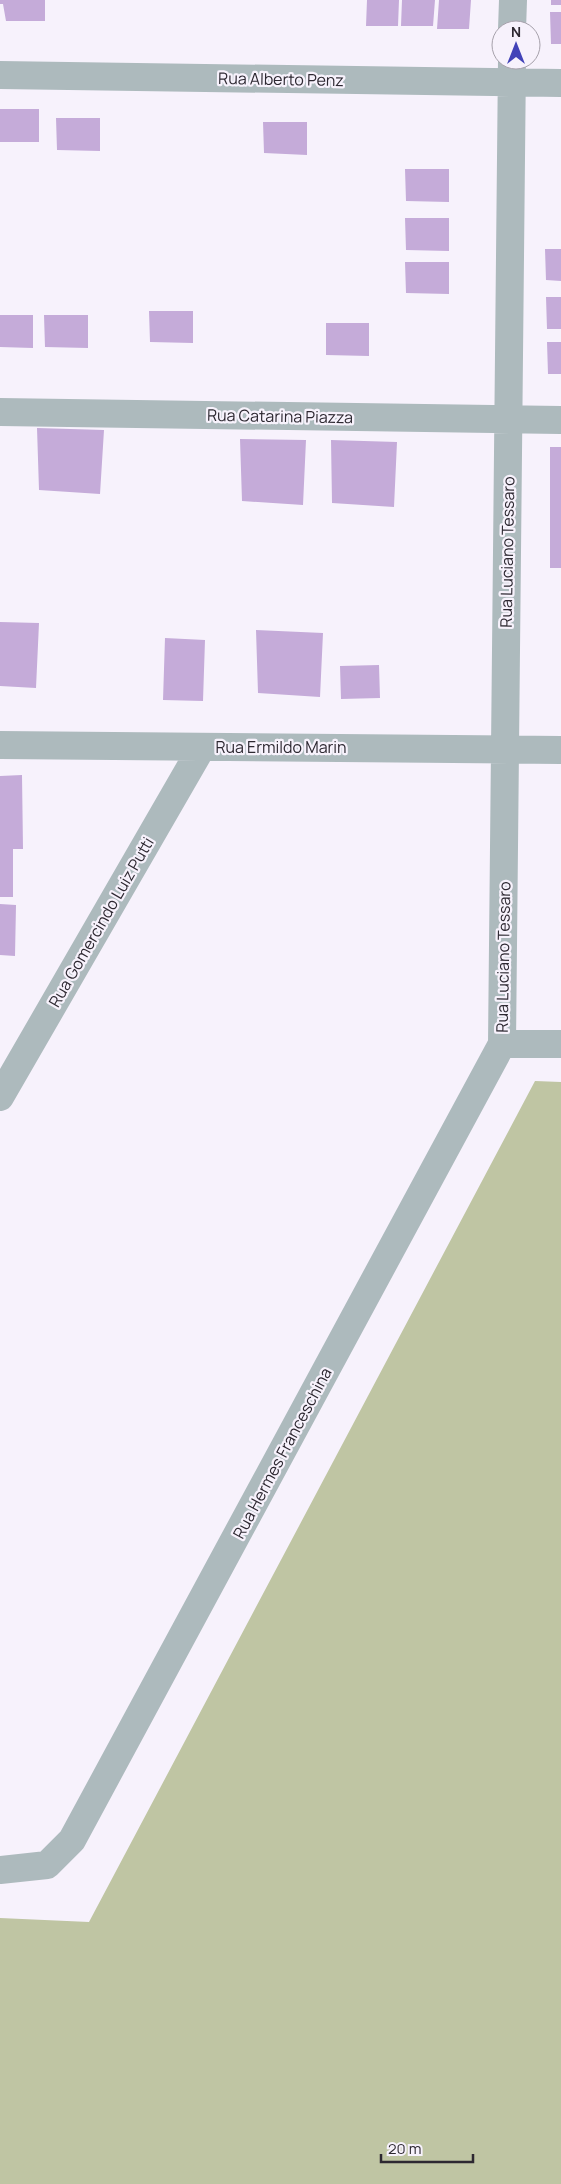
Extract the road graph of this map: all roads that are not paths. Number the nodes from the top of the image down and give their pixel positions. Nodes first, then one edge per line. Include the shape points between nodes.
1 (513, 0) edge
2 (512, 20) edge
3 (512, 71) edge
4 (0, 75) edge
5 (561, 83) edge
6 (0, 412) edge
7 (509, 419) junction
8 (561, 420) edge
9 (0, 745) edge
10 (202, 747) junction
11 (505, 749) junction
12 (561, 750) edge
13 (502, 1044) junction
14 (561, 1044) edge
15 (0, 1097) edge
16 (0, 1870) edge

1 - 2 street
3 - 4 street, Rua Alberto Penz
3 - 5 street, Rua Alberto Penz
3 - 7 street, Rua Luciano Tessaro
6 - 7 street, Rua Catarina Piazza
7 - 8 street, Rua Catarina Piazza
7 - 11 street, Rua Luciano Tessaro
9 - 10 street, Rua Ermildo Marin
10 - 11 street, Rua Ermildo Marin
10 - 15 street, Rua Gomercindo Luiz Putti
11 - 12 street, Rua Ermildo Marin
11 - 13 street, Rua Luciano Tessaro
13 - 14 street
13 - 16 street, Rua Hermes Franceschina via 72,1840 47,1865

